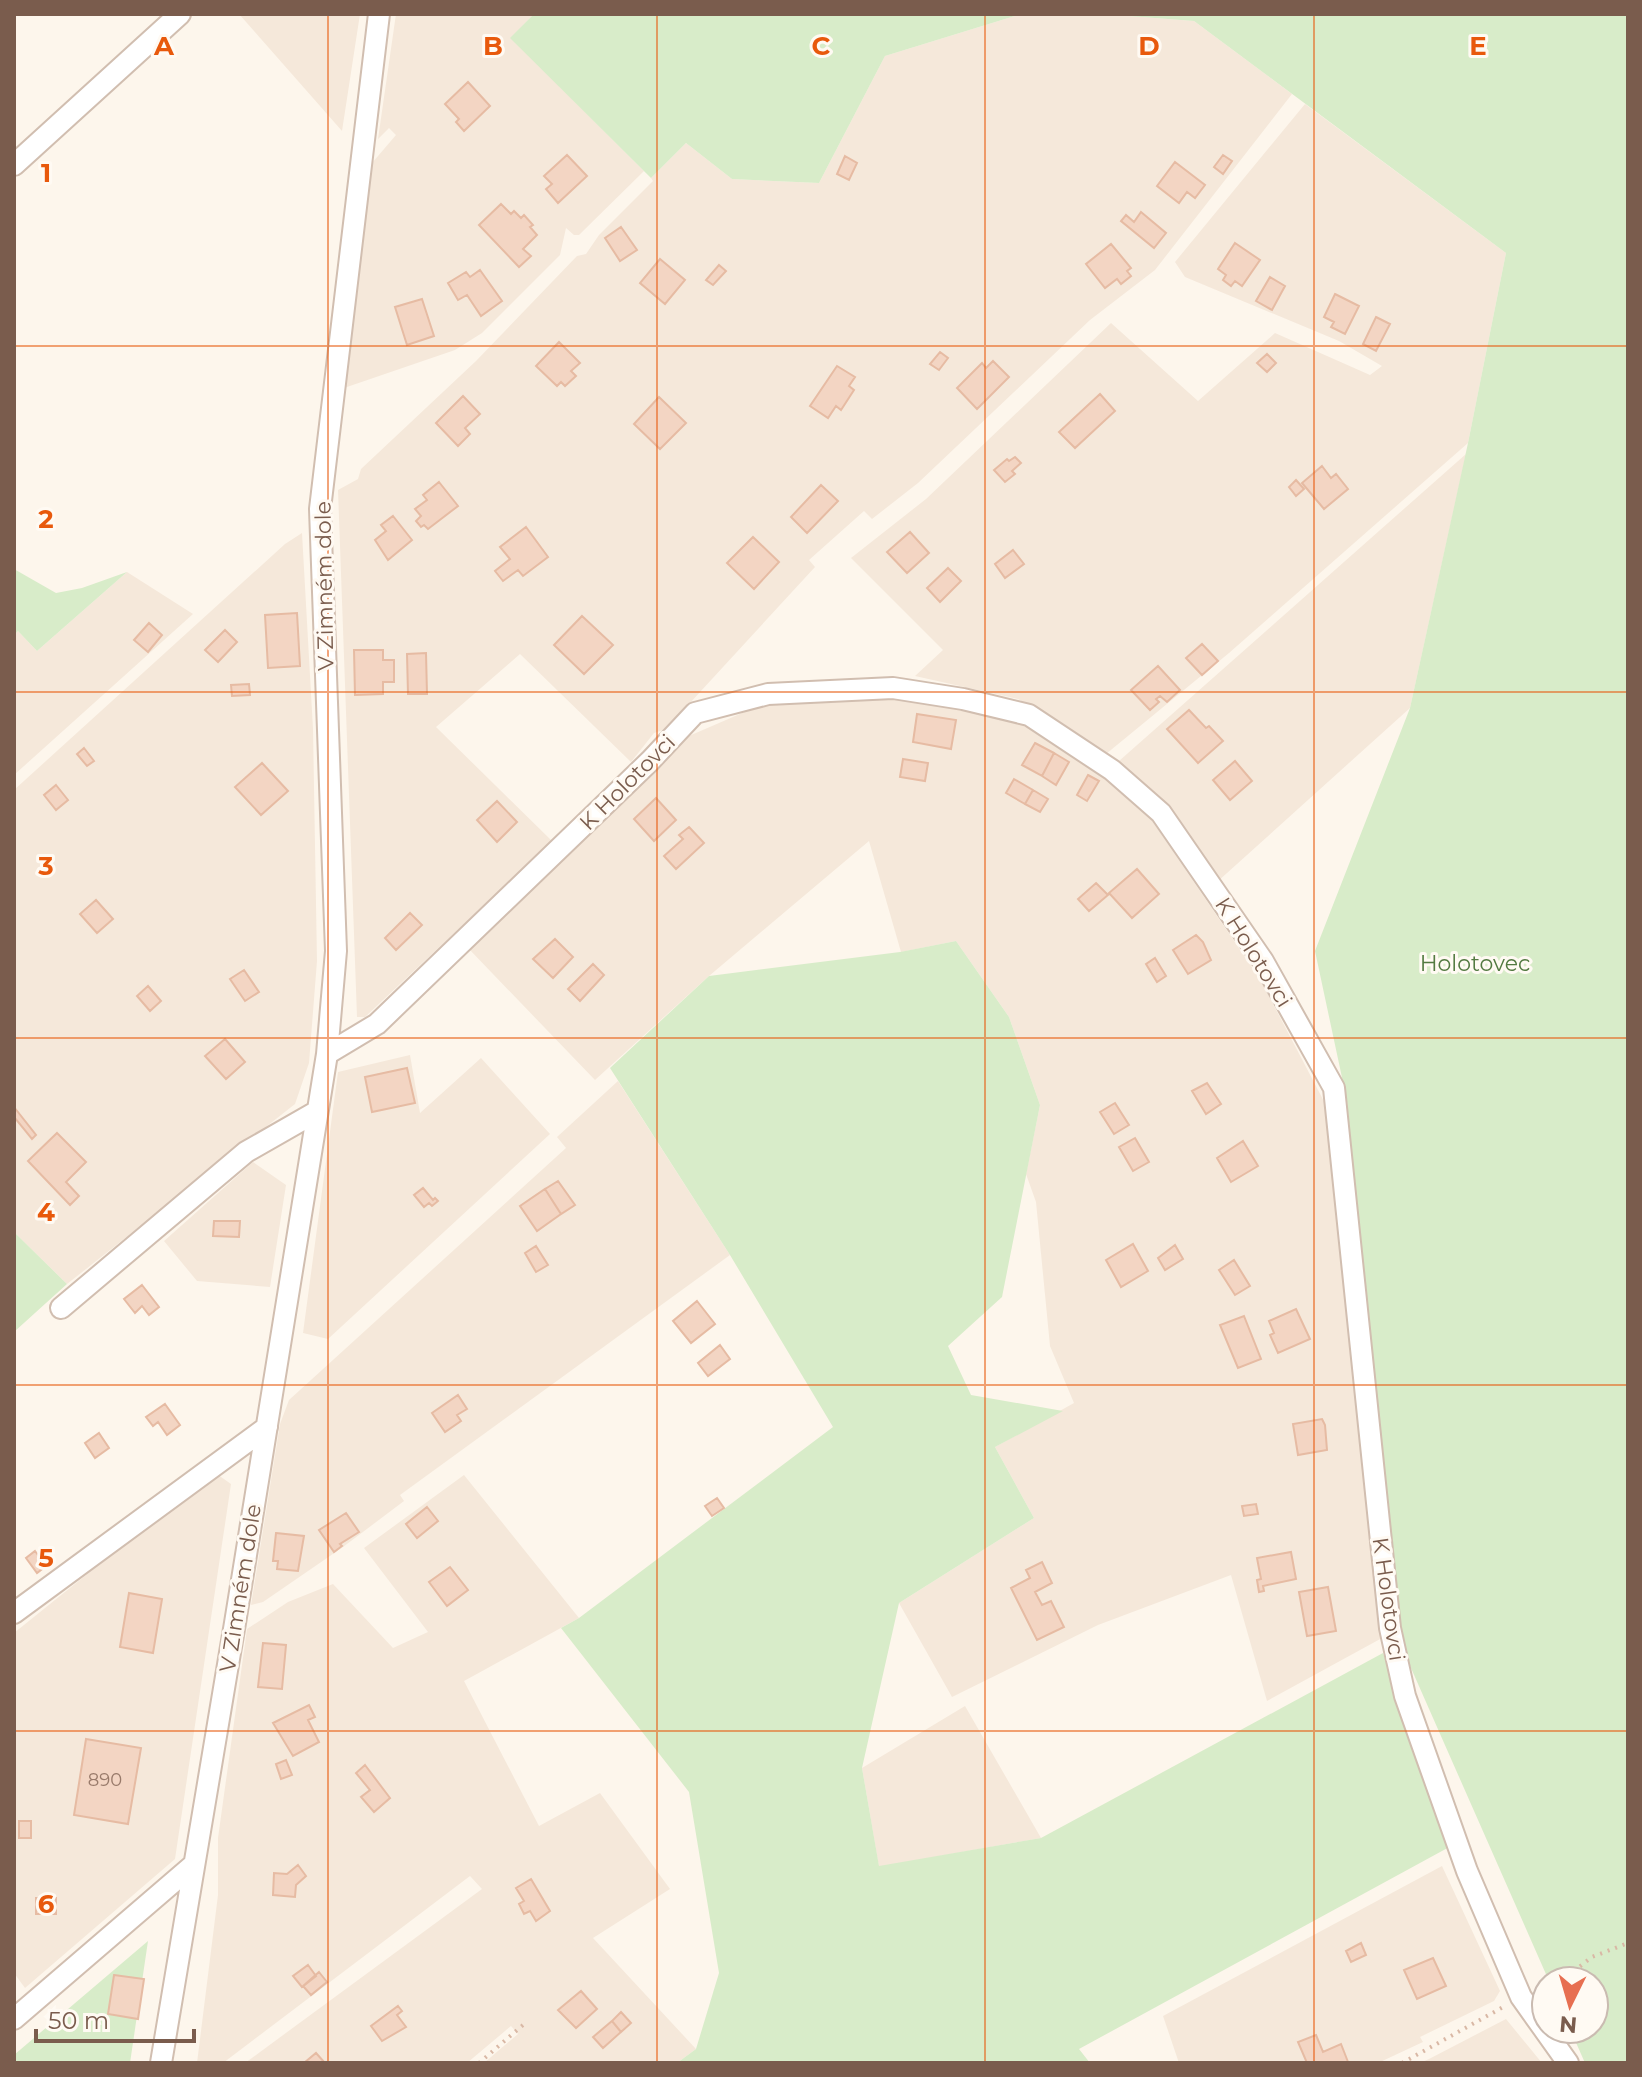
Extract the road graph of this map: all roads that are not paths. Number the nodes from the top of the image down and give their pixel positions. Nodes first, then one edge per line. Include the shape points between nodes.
1 (180, 14) edge
2 (379, 14) edge
3 (14, 165) edge
4 (327, 1054) junction
5 (316, 1112) junction
6 (61, 1308) dead end
7 (267, 1427) junction
8 (14, 1613) edge
9 (192, 1866) junction
10 (14, 2019) edge
11 (161, 2063) edge
12 (1568, 2063) edge

1 - 3 street
2 - 4 street, V Zimném dole via 320,509 336,951
4 - 5 street, V Zimném dole
4 - 12 street, K Holotovci via 377,1024 695,713 768,694 893,688 1029,715 1112,770 1161,813 1263,961 1334,1088 1390,1628 1405,1696 1467,1871 1521,1997
5 - 6 street via 246,1152
5 - 7 street, V Zimném dole
7 - 8 street
7 - 9 street, V Zimném dole
9 - 10 street
9 - 11 street, V Zimném dole

